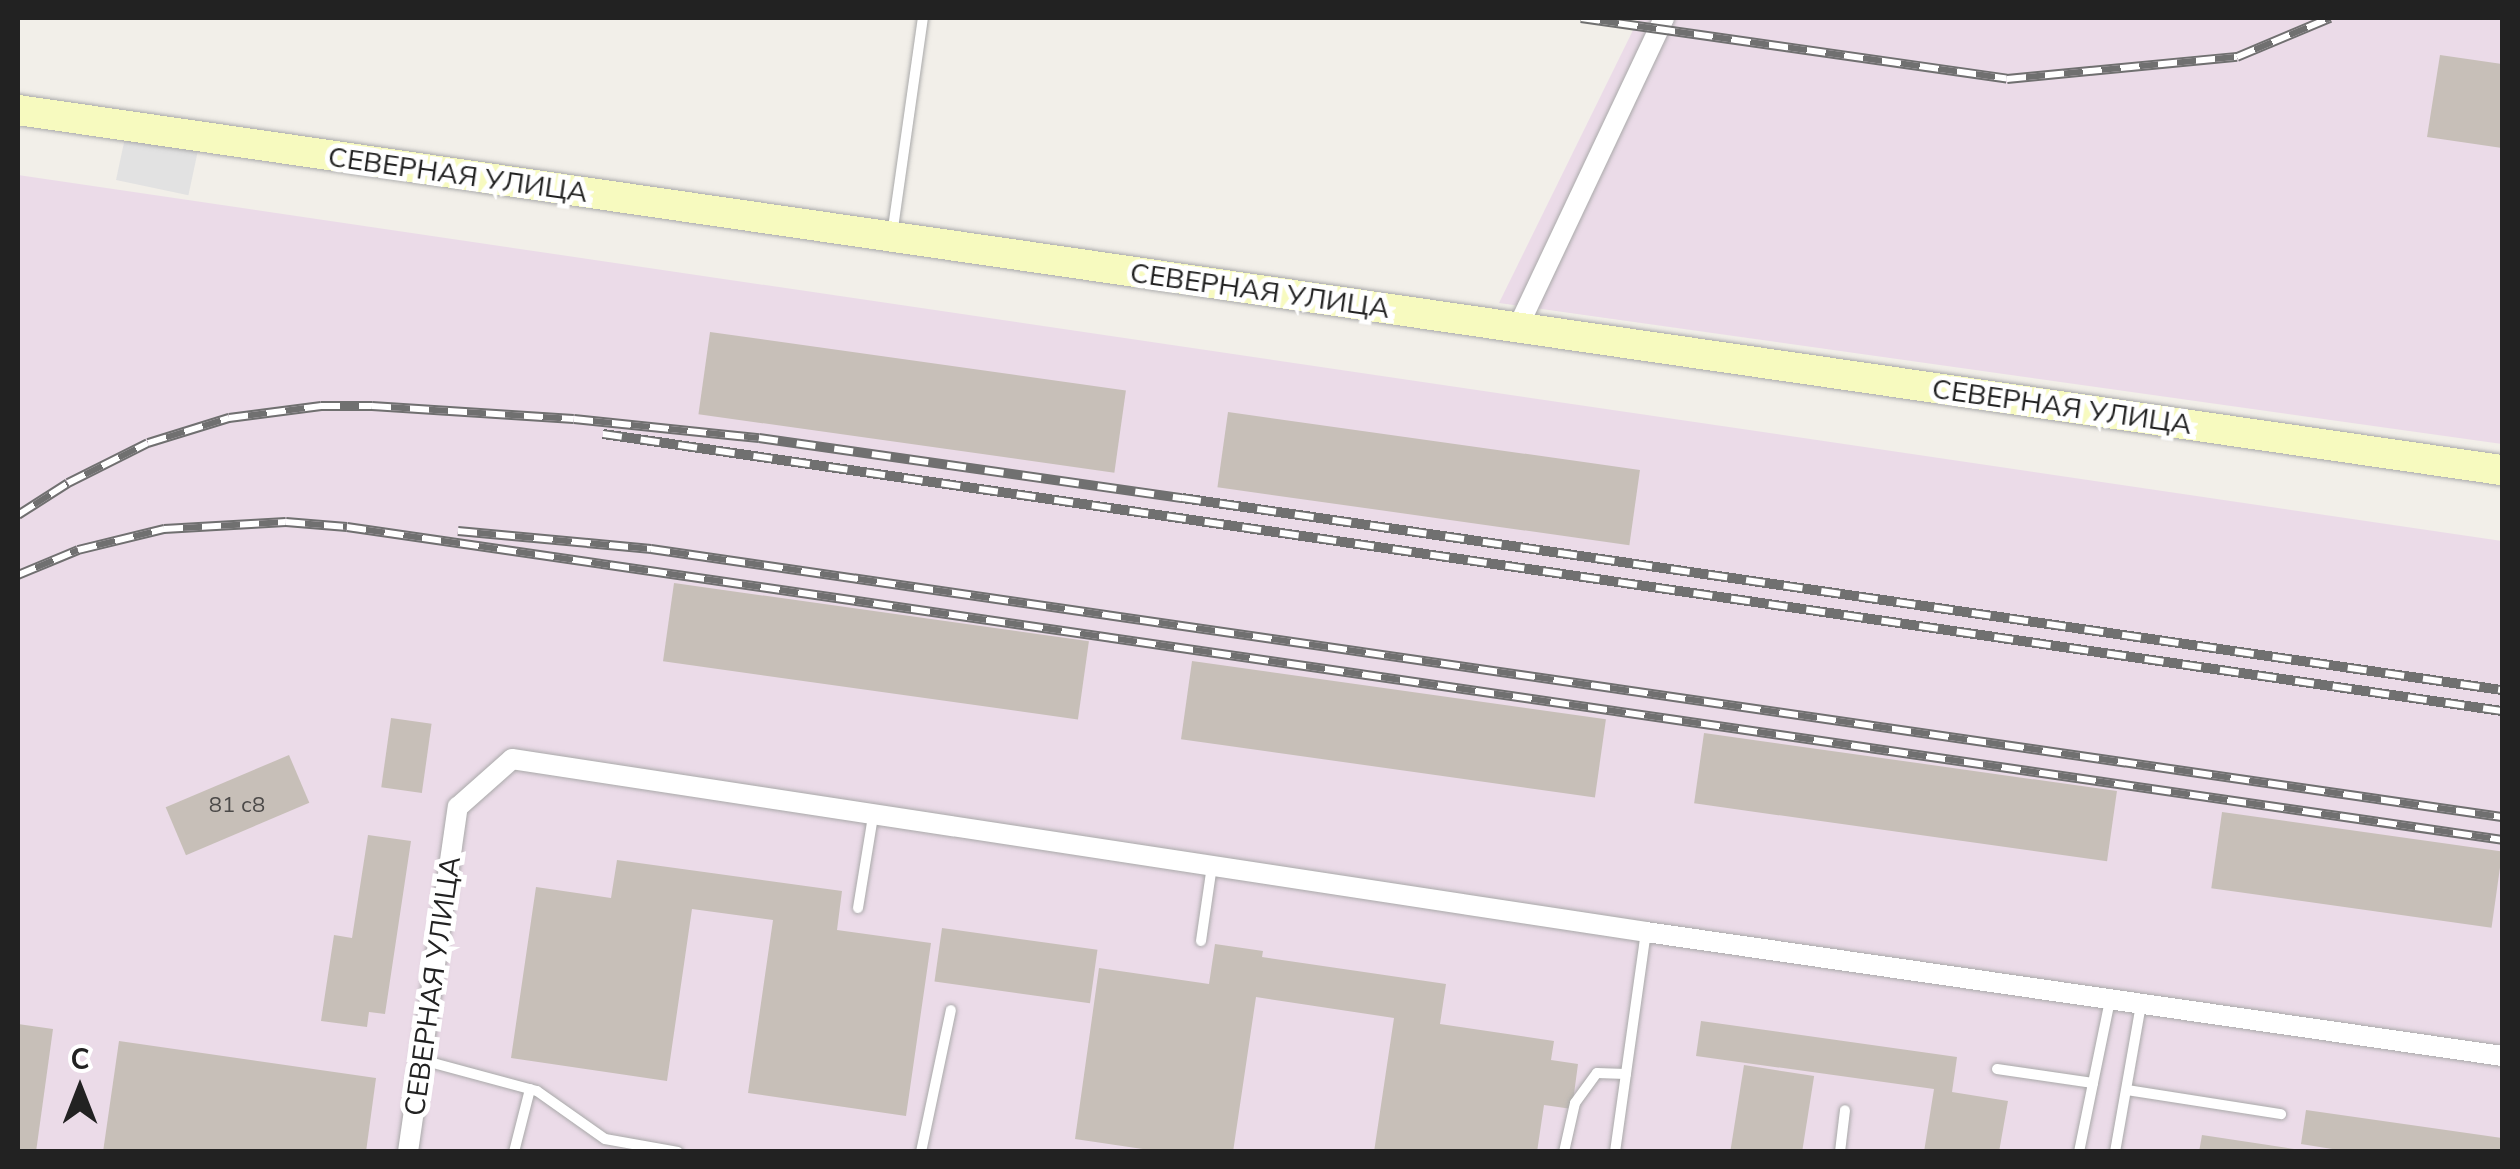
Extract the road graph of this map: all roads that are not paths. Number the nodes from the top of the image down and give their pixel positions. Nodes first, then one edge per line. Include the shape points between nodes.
1 (923, 18) edge
2 (1664, 18) edge
3 (18, 110) edge
4 (892, 236) junction
5 (1518, 327) junction
6 (2502, 470) edge
7 (873, 816) junction
8 (1212, 866) junction
9 (858, 908) dead end
10 (1646, 932) junction
11 (1200, 941) dead end
12 (2110, 999) junction
13 (2142, 1004) junction
14 (951, 1010) dead end
15 (2502, 1056) edge
16 (421, 1060) junction
17 (1996, 1069) dead end
18 (1626, 1074) junction
19 (2093, 1082) junction
20 (530, 1088) junction
21 (2127, 1090) junction
22 (1845, 1110) dead end
23 (2281, 1114) dead end
24 (408, 1152) edge
25 (514, 1152) edge
26 (678, 1152) edge
27 (921, 1152) edge
28 (1564, 1152) edge
29 (1615, 1152) edge
30 (1840, 1152) edge
31 (2079, 1152) edge
32 (2115, 1152) edge

1 - 4 lane
2 - 5 street
3 - 4 main road, СЕВЕРНАЯ УЛИЦА
4 - 5 main road, СЕВЕРНАЯ УЛИЦА
5 - 6 main road, СЕВЕРНАЯ УЛИЦА
7 - 8 street, СЕВЕРНАЯ УЛИЦА
7 - 9 lane
7 - 16 street, СЕВЕРНАЯ УЛИЦА via 512,759 458,807
8 - 10 street, СЕВЕРНАЯ УЛИЦА
8 - 11 lane
10 - 12 street, СЕВЕРНАЯ УЛИЦА
10 - 18 lane
12 - 13 street, СЕВЕРНАЯ УЛИЦА
12 - 19 lane
13 - 15 street, СЕВЕРНАЯ УЛИЦА
13 - 21 lane
14 - 27 lane
16 - 20 lane
16 - 24 street, СЕВЕРНАЯ УЛИЦА
17 - 19 lane
18 - 28 lane via 1597,1072 1576,1104
18 - 29 lane
19 - 31 lane
20 - 25 lane
20 - 26 lane via 605,1139
21 - 23 lane
21 - 32 lane
22 - 30 lane

